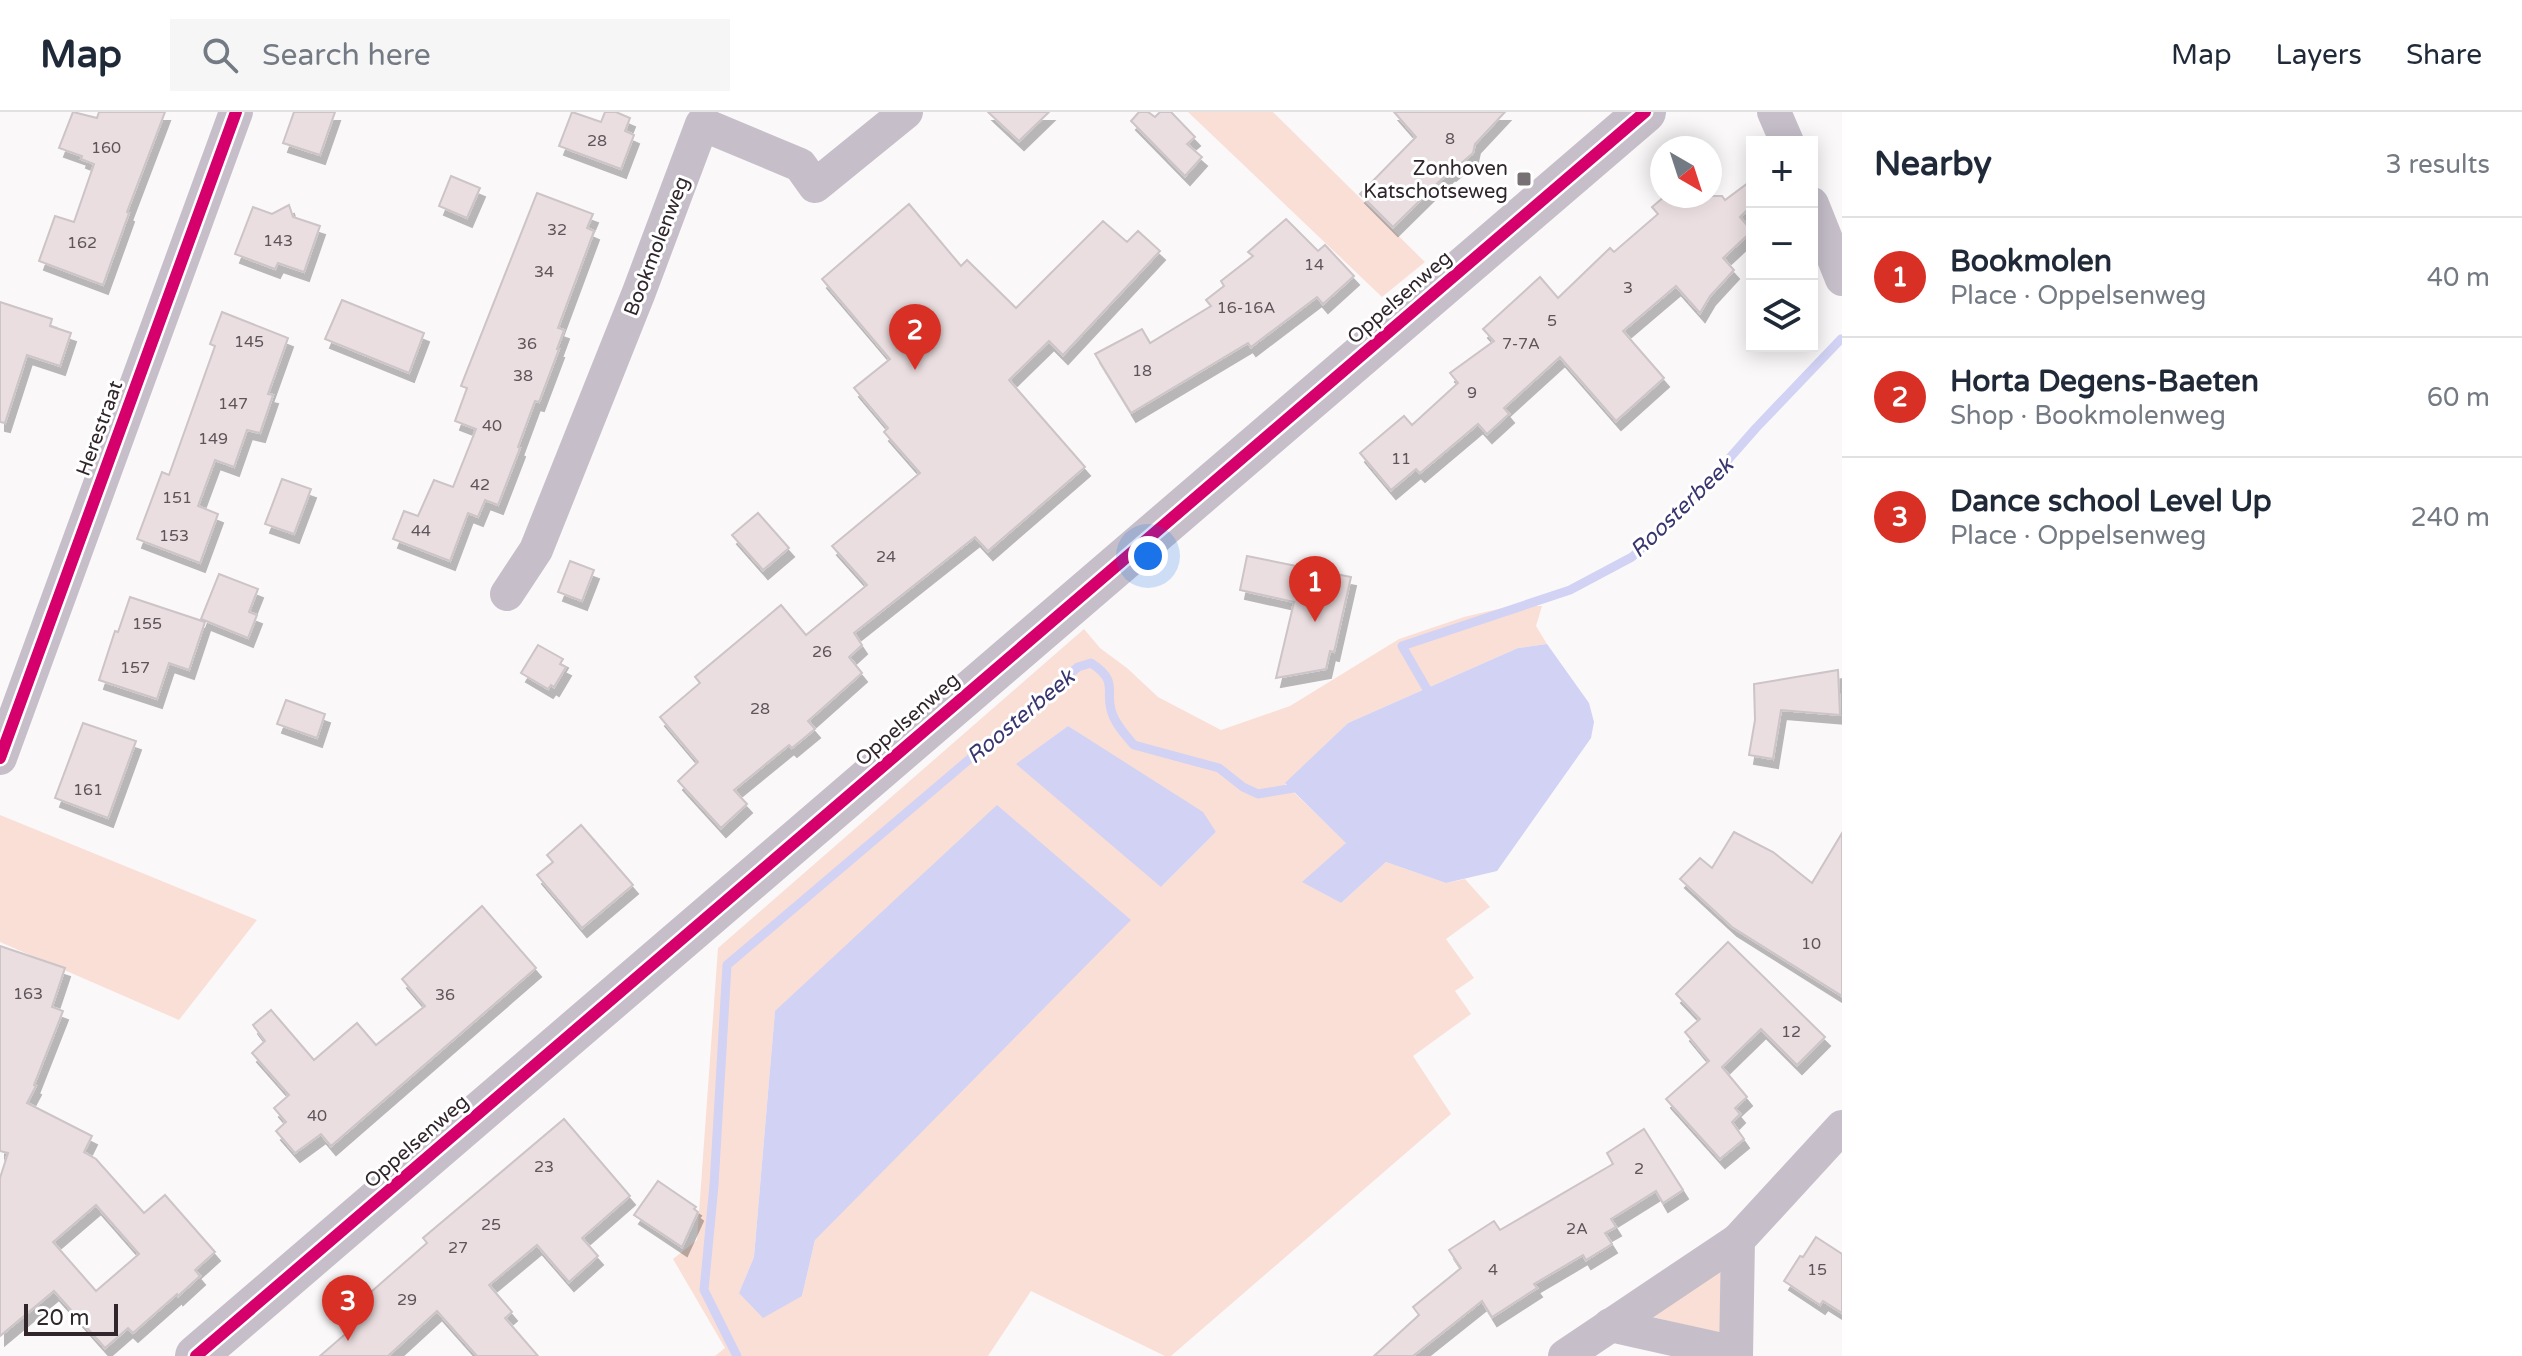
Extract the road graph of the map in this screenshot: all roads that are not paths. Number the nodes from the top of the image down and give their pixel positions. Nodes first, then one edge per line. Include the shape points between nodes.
1 (236, 112) edge
2 (906, 112) edge
3 (1645, 112) edge
4 (1774, 112) edge
5 (1784, 136) edge
6 (1814, 208) edge
7 (1842, 279) edge
8 (507, 594) dead end
9 (0, 758) edge
10 (1842, 1127) edge
11 (1738, 1240) junction
12 (1610, 1325) junction
13 (1736, 1354) edge
14 (196, 1356) edge
15 (1565, 1356) edge

1 - 9 street, Herestraat
2 - 8 street, Bookmolenweg via 815,186 800,165 702,124 536,550
3 - 14 street, Oppelsenweg
4 - 5 street
6 - 7 street
10 - 11 street
11 - 12 street
11 - 13 street
12 - 13 street
12 - 15 street

